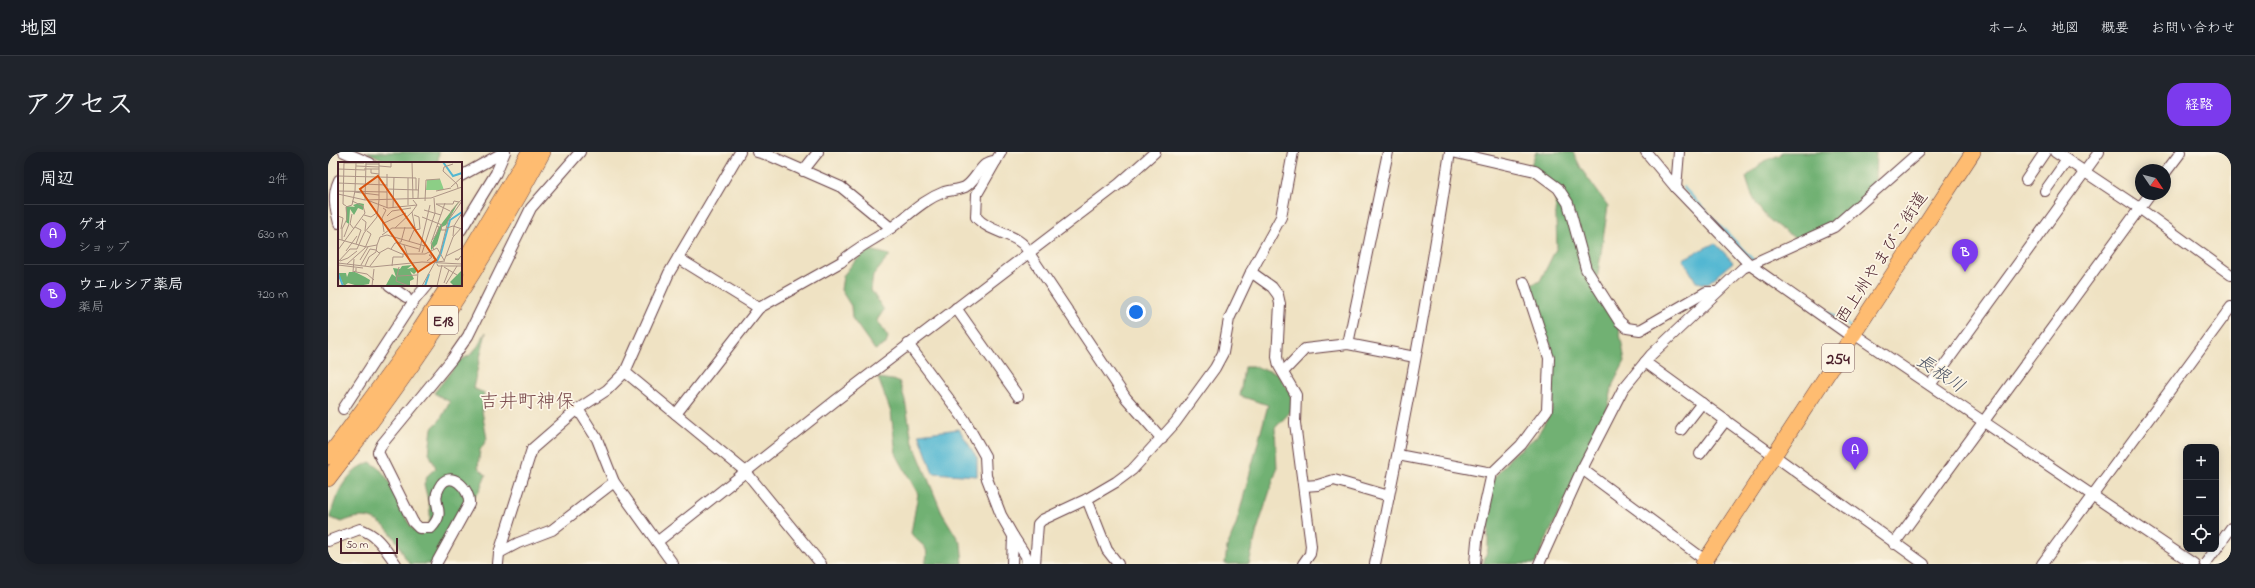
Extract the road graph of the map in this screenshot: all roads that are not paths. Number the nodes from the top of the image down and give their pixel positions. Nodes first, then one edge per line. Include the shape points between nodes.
1 (505, 152) edge
2 (529, 152) edge
3 (543, 152) edge
4 (580, 152) edge
5 (740, 152) edge
6 (757, 152) edge
7 (818, 152) edge
8 (1155, 152) edge
9 (1388, 152) edge
10 (1451, 152) edge
11 (1646, 152) edge
12 (1680, 152) edge
13 (1919, 152) edge
14 (1973, 152) edge
15 (2045, 152) edge
16 (2055, 152) edge
17 (2099, 152) edge
18 (2181, 152) edge
19 (1295, 153) edge
20 (998, 156) edge
21 (347, 157) edge
22 (2067, 160) junction
23 (366, 162) edge
24 (2171, 165) edge
25 (803, 171) junction
26 (2084, 172) junction
27 (462, 175) edge
28 (2026, 180) dead end
29 (338, 182) edge
30 (1676, 188) junction
31 (2045, 191) dead end
32 (2145, 200) edge
33 (2139, 208) junction
34 (338, 219) edge
35 (462, 228) edge
36 (891, 228) junction
37 (1029, 253) junction
38 (678, 258) junction
39 (462, 264) edge
40 (1750, 265) junction
41 (1251, 272) junction
42 (2231, 275) edge
43 (1524, 282) dead end
44 (390, 286) edge
45 (426, 286) edge
46 (448, 286) edge
47 (1716, 292) junction
48 (406, 297) dead end
49 (2231, 307) edge
50 (759, 308) junction
51 (956, 308) junction
52 (1853, 336) junction
53 (908, 344) junction
54 (1348, 344) junction
55 (1415, 357) junction
56 (1645, 362) junction
57 (625, 372) junction
58 (1283, 372) junction
59 (1930, 385) junction
60 (1018, 396) dead end
61 (1702, 403) junction
62 (343, 409) dead end
63 (578, 409) junction
64 (676, 414) junction
65 (1726, 420) junction
66 (1984, 421) junction
67 (1681, 430) dead end
68 (1162, 439) junction
69 (1700, 454) dead end
70 (1398, 455) junction
71 (1775, 455) junction
72 (328, 457) edge
73 (1582, 469) junction
74 (746, 472) junction
75 (1492, 473) junction
76 (328, 479) edge
77 (614, 482) junction
78 (1304, 486) junction
79 (2093, 495) junction
80 (1389, 496) junction
81 (1087, 499) junction
82 (2231, 528) edge
83 (1013, 536) junction
84 (328, 541) edge
85 (657, 542) junction
86 (1894, 544) junction
87 (2219, 545) edge
88 (2214, 552) edge
89 (499, 553) junction
90 (1706, 563) edge
91 (396, 564) edge
92 (436, 564) edge
93 (498, 564) edge
94 (673, 564) edge
95 (821, 564) edge
96 (1012, 564) edge
97 (1027, 564) edge
98 (1035, 564) edge
99 (1118, 564) edge
100 (1303, 564) edge
101 (1375, 564) edge
102 (1475, 564) edge
103 (1539, 564) edge
104 (1924, 564) edge
105 (2042, 564) edge
106 (2194, 564) edge
107 (2205, 564) edge

1 - 27 street
1 - 35 street via 492,180
2 - 39 highway
3 - 76 highway, E18 via 494,239 444,318
4 - 92 street via 531,208 468,336 378,452 413,522 419,528 432,528 438,521 440,515 436,496 440,486 448,480 455,480 463,486 470,497 469,504
5 - 38 street
6 - 25 street
7 - 25 street
8 - 37 street via 1122,182
9 - 54 street
10 - 47 street via 1535,171 1558,188 1568,202 1586,269 1619,321 1628,328 1640,330 1706,292
10 - 55 street
11 - 30 street
12 - 30 street
13 - 40 street via 1834,227
14 - 52 highway, 西上州やまびこ街道 / 254
15 - 28 street
16 - 22 street
17 - 26 street
18 - 24 street
19 - 41 street via 1282,217
20 - 36 street via 985,164 966,186 944,192 915,208
20 - 37 street via 977,194 976,217 997,232 1020,242
21 - 23 street
22 - 26 street
22 - 31 street
25 - 36 street via 848,192
26 - 33 street
26 - 59 street
29 - 34 street via 334,204
30 - 40 street
32 - 33 street
33 - 42 street
33 - 66 street
36 - 50 street via 867,241 841,262
37 - 51 street
37 - 68 street via 1126,398
38 - 50 street
38 - 57 street
40 - 47 street via 1743,268
40 - 52 street
41 - 58 street via 1272,287 1278,295 1280,304 1277,356 1278,366
41 - 68 street via 1229,319 1223,353 1215,368
43 - 75 street via 1549,358 1547,410 1522,445
44 - 48 street
45 - 62 street
46 - 72 highway, E18 via 405,352
47 - 56 street
49 - 79 street
50 - 64 street
51 - 53 street
51 - 60 street
52 - 59 street
52 - 71 highway, 西上州やまびこ街道 / 254
53 - 74 street
53 - 83 street via 964,419 985,456 986,476 1001,515
54 - 55 street
54 - 58 street via 1305,349
55 - 70 street
56 - 61 street
56 - 73 street via 1623,389
57 - 63 street via 607,390
57 - 64 street
58 - 78 street via 1296,395 1295,423
59 - 66 street
61 - 65 street
61 - 67 street
63 - 77 street via 597,439
63 - 89 street via 532,449
64 - 74 street
65 - 69 street
65 - 71 street
66 - 79 street
66 - 86 street
68 - 81 street via 1132,470
70 - 75 street
70 - 80 street
71 - 86 street
71 - 90 highway, 西上州やまびこ街道 / 254
73 - 90 street
73 - 103 street
74 - 85 street
74 - 95 street
75 - 102 street via 1477,542
77 - 85 street
77 - 89 street via 552,530
78 - 80 street via 1334,480
78 - 100 street via 1311,546 1310,554
79 - 105 street
79 - 106 street
80 - 101 street
81 - 98 street via 1038,524
81 - 99 street via 1108,550
82 - 87 street
83 - 96 street
83 - 97 street via 1026,556
84 - 91 street via 360,529 370,532
85 - 94 street
86 - 104 street
88 - 107 street
89 - 93 street

